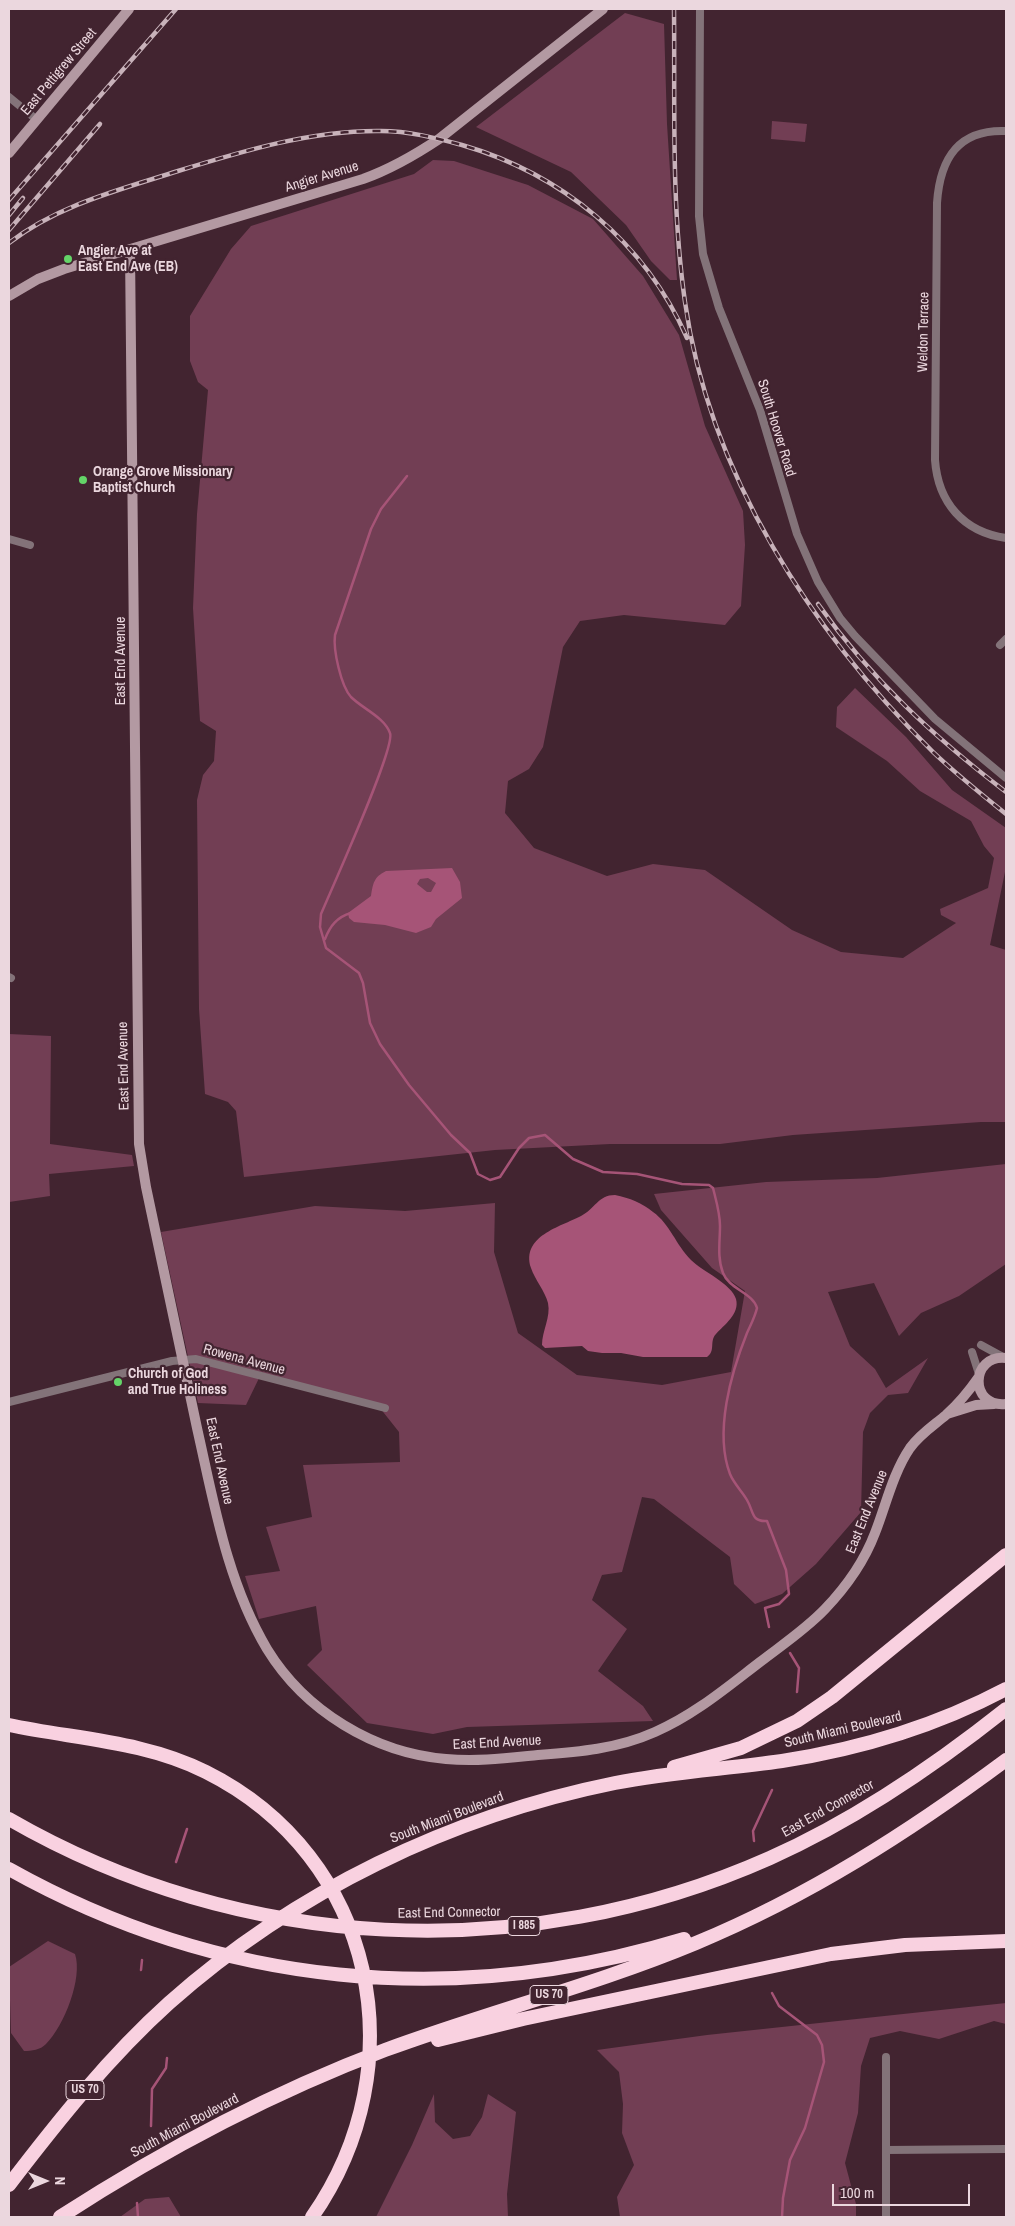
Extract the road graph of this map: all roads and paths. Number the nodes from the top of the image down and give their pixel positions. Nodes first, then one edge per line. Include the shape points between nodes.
1 (129, 9) edge
2 (603, 9) edge
3 (700, 9) edge
4 (9, 97) edge
5 (37, 120) junction
6 (1006, 131) edge
7 (9, 153) edge
8 (130, 250) junction
9 (9, 296) edge
10 (1006, 538) edge
11 (9, 539) edge
12 (30, 545) dead end
13 (1006, 639) edge
14 (1000, 646) dead end
15 (1006, 778) edge
16 (981, 1345) dead end
17 (972, 1352) dead end
18 (1006, 1358) edge
19 (183, 1359) junction
20 (979, 1376) junction
21 (9, 1402) edge
22 (1002, 1406) edge
23 (384, 1408) dead end
24 (947, 1414) junction
25 (1006, 1547) edge
26 (1001, 1558) edge
27 (1006, 1689) edge
28 (1006, 1709) edge
29 (9, 1725) edge
30 (1006, 1760) edge
31 (618, 1782) junction
32 (9, 1820) edge
33 (9, 1869) edge
34 (752, 1917) junction
35 (1006, 1940) edge
36 (886, 2057) dead end
37 (343, 2067) junction
38 (1006, 2149) edge
39 (886, 2150) junction
40 (9, 2185) edge
41 (60, 2217) edge
42 (312, 2217) edge
43 (886, 2217) edge

1 - 5 street, East Pettigrew Street
2 - 8 street, Angier Avenue via 439,139 388,170
3 - 15 street, South Hoover Road via 700,216 703,254 719,308 760,410 797,534 818,582 855,636 935,719
4 - 5 street
5 - 7 street, East Pettigrew Street
6 - 10 street, Weldon Terrace via 985,133 958,146 948,158 940,178 937,203 935,460 940,488 951,508 978,529
8 - 9 street, Angier Avenue via 38,279
8 - 19 street, East End Avenue via 139,1144
11 - 12 street
13 - 14 street
16 - 18 street
17 - 20 street
18 - 20 street, East End Avenue via 989,1361
19 - 21 street, Rowena Avenue
19 - 23 street, Rowena Avenue via 196,1359
19 - 24 street, East End Avenue via 225,1549 244,1603 275,1661 317,1706 352,1730 390,1747 447,1760 486,1760 612,1746 653,1733 709,1702 808,1626 839,1594 868,1550 904,1459 923,1433
20 - 22 street via 982,1394
20 - 24 street, East End Avenue
22 - 24 street, East End Avenue via 976,1405
25 - 26 highway
26 - 31 highway via 797,1721 742,1748
27 - 31 highway, South Miami Boulevard / US 70 via 945,1718 866,1744 784,1760
28 - 32 highway, East End Connector / I 885 via 965,1742 887,1795 771,1858 657,1900 539,1925 458,1932 377,1931 257,1914 141,1882
29 - 42 highway via 146,1750 206,1771 275,1819 317,1868 346,1921 365,1981 371,2044 367,2086 351,2146
30 - 34 highway via 866,1857
31 - 40 highway, South Miami Boulevard / US 70 via 536,1802 456,1828 378,1863 304,1904 213,1967 169,2003 109,2063 54,2126
33 - 34 highway via 86,1908 165,1939 289,1969 374,1978 460,1979 546,1971 630,1954
34 - 37 highway, South Miami Boulevard / US 70 via 621,1972 462,2023
35 - 37 highway via 882,1947 806,1959 472,2031
36 - 39 street
37 - 41 highway, South Miami Boulevard / US 70 via 191,2139
38 - 39 street
39 - 43 street

